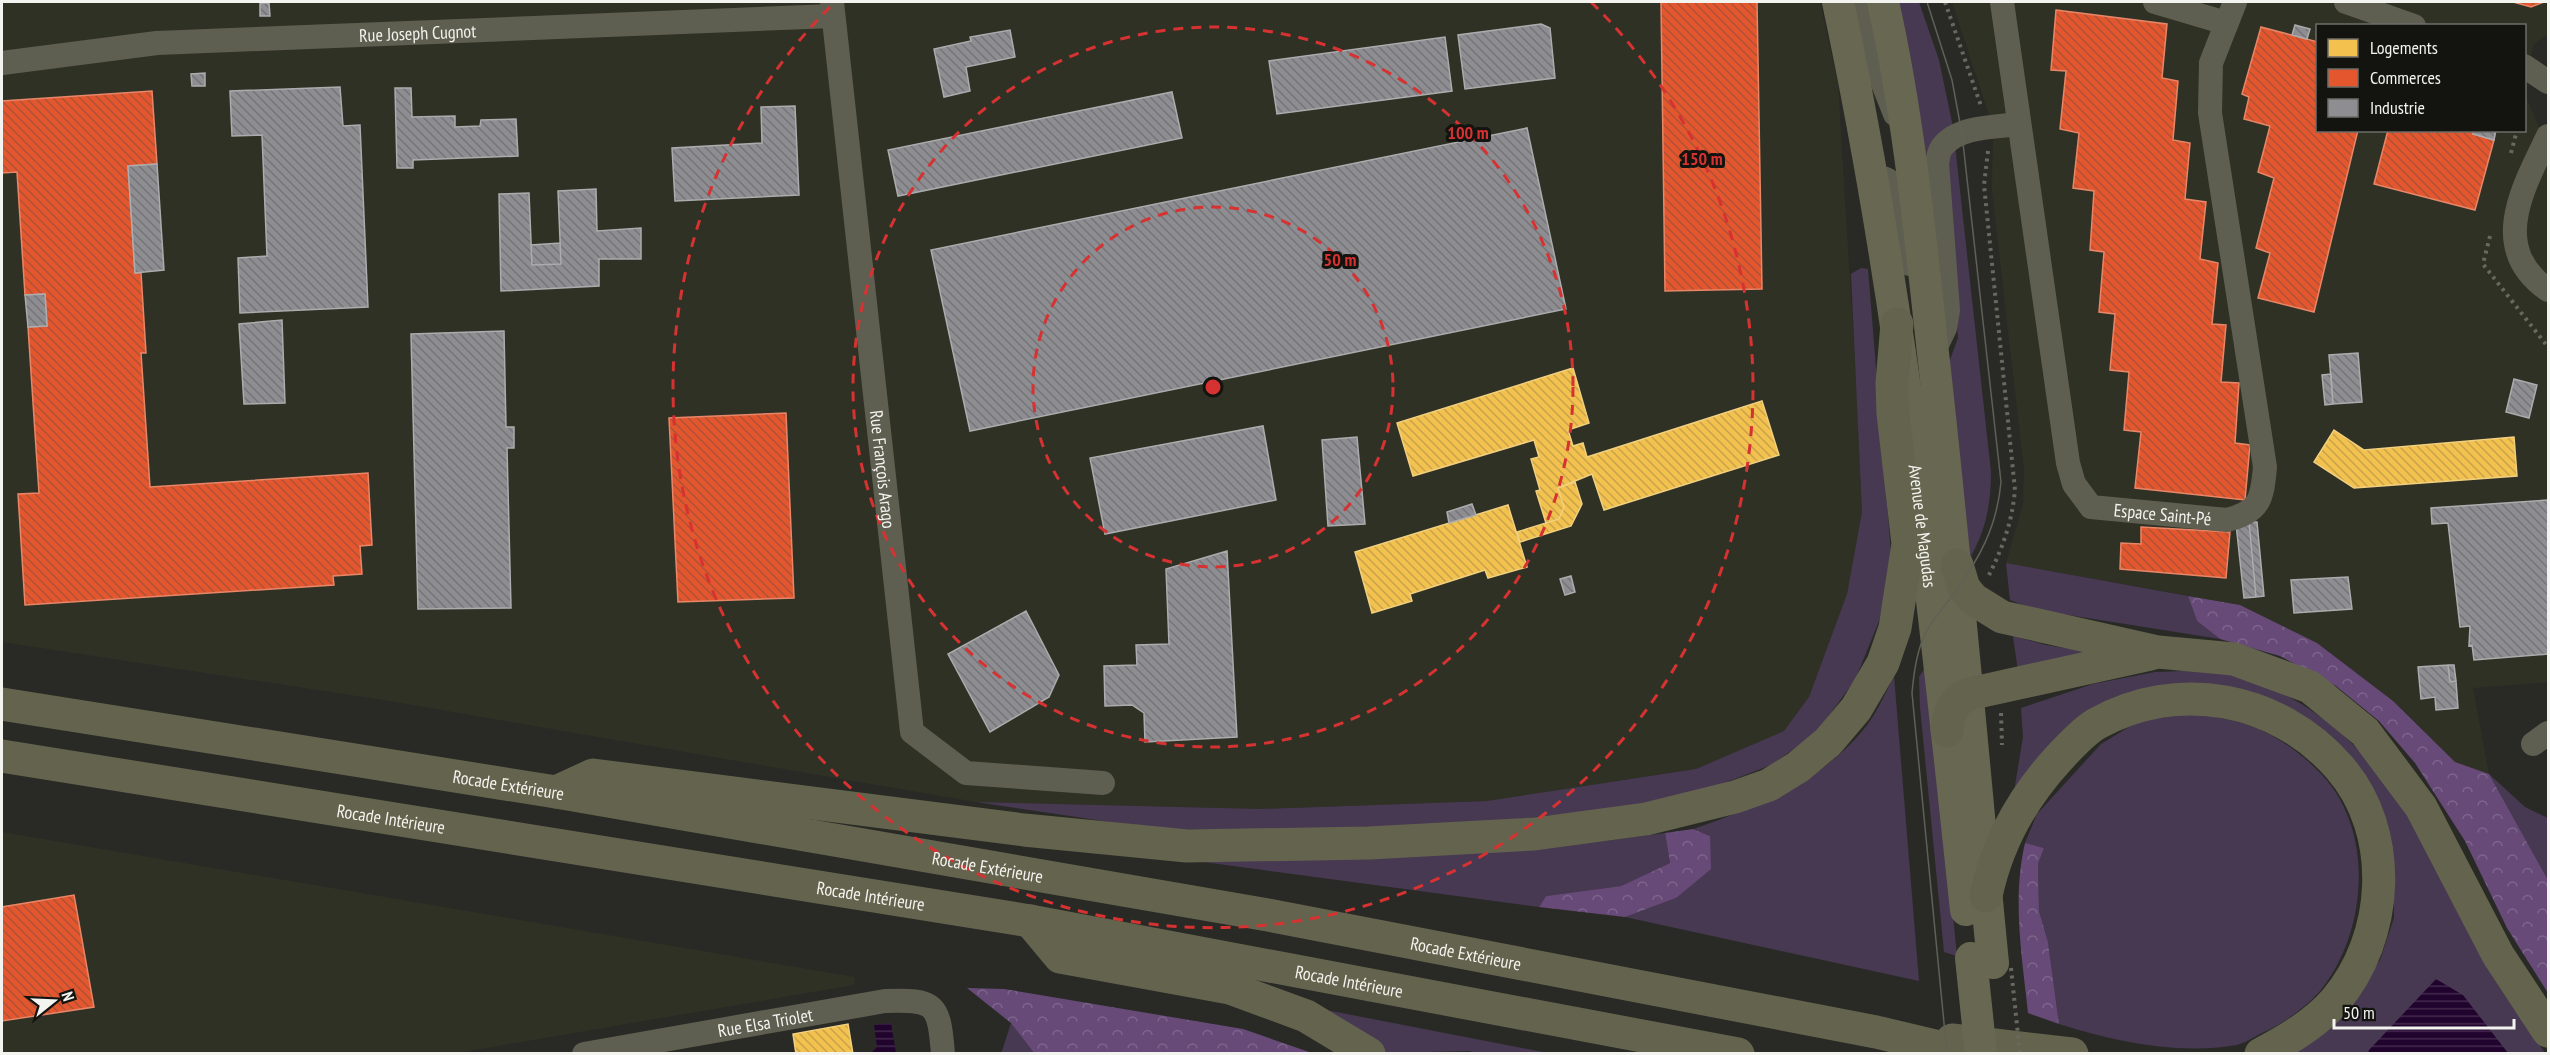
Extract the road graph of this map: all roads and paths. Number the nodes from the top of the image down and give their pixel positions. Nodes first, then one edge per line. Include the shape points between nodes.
1 (1838, 2) edge
2 (1860, 2) edge
3 (1883, 2) edge
4 (1946, 2) edge
5 (2002, 2) edge
6 (2155, 2) edge
7 (2346, 2) edge
8 (833, 9) edge
9 (2230, 12) edge
10 (2408, 24) edge
11 (2, 63) edge
12 (2526, 64) edge
13 (2526, 66) edge
14 (2548, 66) edge
15 (2548, 82) edge
16 (2019, 124) junction
17 (1987, 129) junction
18 (2546, 143) edge
19 (1910, 150) junction
20 (1873, 177) junction
21 (2548, 290) edge
22 (1898, 324) junction
23 (1933, 353) junction
24 (1957, 565) junction
25 (1989, 610) junction
26 (2158, 652) junction
27 (1983, 691) junction
28 (2, 704) edge
29 (1947, 732) junction
30 (2002, 753) dead end
31 (2, 756) edge
32 (1103, 783) dead end
33 (556, 792) junction
34 (1986, 896) junction
35 (1030, 921) junction
36 (1992, 963) junction
37 (2548, 1031) edge
38 (1876, 1032) junction
39 (584, 1053) edge
40 (943, 1053) edge
41 (1369, 1053) edge
42 (1738, 1053) edge
43 (1969, 1053) edge
44 (1981, 1053) edge
45 (2002, 1053) edge
46 (2020, 1053) edge
47 (2072, 1053) edge
48 (2261, 1053) edge

1 - 20 main road, Avenue de Magudas
2 - 19 street via 1880,76
3 - 19 main road, Avenue de Magudas
4 - 17 path
5 - 16 street, Espace Saint-Pé
6 - 9 street, Espace Saint-Pé
7 - 10 street
8 - 11 street, Rue Joseph Cugnot via 157,43
8 - 32 street, Rue François Arago via 912,732 966,773
9 - 16 street, Espace Saint-Pé via 2211,63 2210,112 2265,467 2257,506 2243,516 2227,520 2091,507 2078,490 2068,463
12 - 14 street
13 - 15 street
16 - 17 street
17 - 23 street via 1952,138 1942,147 1937,163 1948,310 1945,328
17 - 25 path via 1984,185 2015,490 2003,548 1988,576
18 - 21 street via 2524,186 2514,241 2520,261 2534,280
19 - 23 main road, Avenue de Magudas
20 - 22 main road, Avenue de Magudas
20 - 23 street via 1890,182 1898,197 1919,317
22 - 29 main road, Avenue de Magudas
22 - 33 highway via 1893,413 1908,544 1895,628 1883,663 1856,709 1828,741 1779,779 1735,797 1646,819 1534,834 1370,843 1186,846 1001,827 593,775
23 - 24 main road, Avenue de Magudas
24 - 25 highway via 1964,588
24 - 27 main road, Avenue de Magudas
25 - 26 highway via 2002,617
26 - 27 highway
26 - 37 highway via 2234,659 2310,687 2365,732 2421,807 2498,955
27 - 29 highway via 1954,704
27 - 30 path via 2003,730
27 - 34 main road, Avenue de Magudas
28 - 33 highway, Rocade Extérieure
29 - 36 main road, Avenue de Magudas
31 - 35 highway, Rocade Intérieure
33 - 38 highway, Rocade Extérieure via 1280,917
34 - 36 main road, Avenue de Magudas
34 - 48 highway via 2000,849 2024,801 2046,772 2094,725 2157,700 2200,698 2243,706 2280,720 2317,745 2340,768 2361,799 2380,875 2370,942 2356,972 2334,1002 2313,1021
35 - 41 highway via 1060,957 1230,988 1306,1016
35 - 42 highway, Rocade Intérieure
36 - 44 main road, Avenue de Magudas, bridge
36 - 45 main road, Avenue de Magudas
36 - 46 path, bridge
38 - 43 highway, Rocade Extérieure
38 - 47 highway
39 - 40 street, Rue Elsa Triolet via 913,999 930,1005 940,1020

